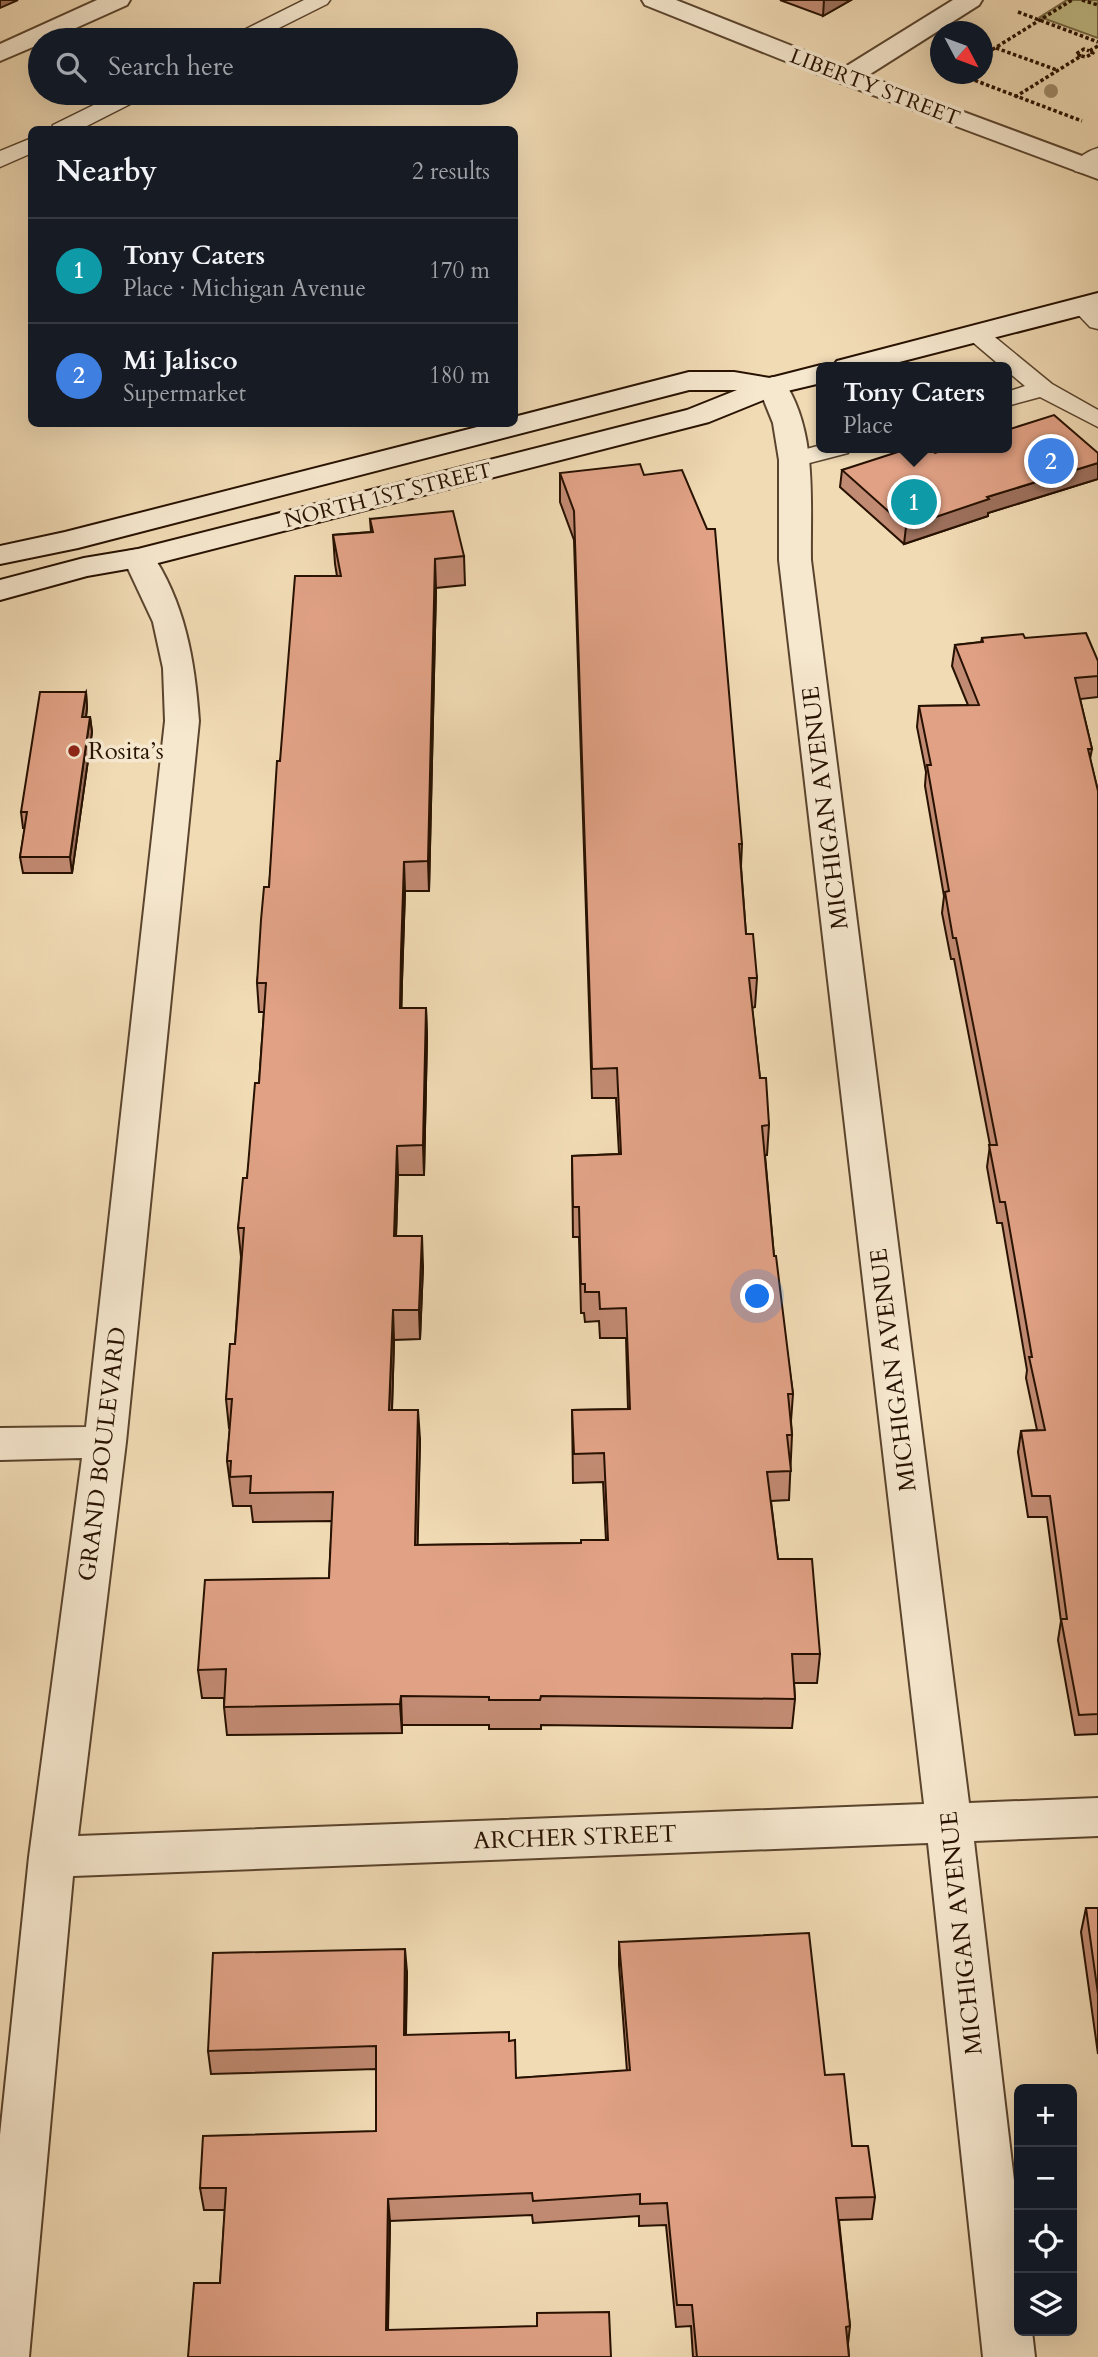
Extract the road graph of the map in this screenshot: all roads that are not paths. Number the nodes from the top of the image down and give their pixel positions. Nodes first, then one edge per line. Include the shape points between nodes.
1 (118, 0) edge
2 (320, 0) edge
3 (654, 0) edge
4 (970, 0) edge
5 (56, 28) edge
6 (263, 28) edge
7 (28, 40) edge
8 (0, 53) edge
9 (847, 77) junction
10 (110, 105) edge
11 (69, 126) edge
12 (28, 146) edge
13 (0, 160) edge
14 (1093, 164) edge
15 (1093, 310) edge
16 (977, 334) junction
17 (867, 362) edge
18 (1011, 362) edge
19 (1012, 363) edge
20 (816, 375) edge
21 (773, 386) junction
22 (1043, 388) junction
23 (1012, 397) edge
24 (1098, 420) edge
25 (518, 423) edge
26 (502, 427) edge
27 (498, 428) junction
28 (820, 453) edge
29 (794, 460) junction
30 (0, 555) edge
31 (139, 558) junction
32 (0, 590) edge
33 (105, 1442) junction
34 (0, 1444) edge
35 (1098, 1817) edge
36 (949, 1823) junction
37 (52, 1857) junction
38 (3, 2357) edge
39 (1009, 2357) edge

1 - 5 street
2 - 6 lane
3 - 9 street, LIBERTY STREET
4 - 9 street
7 - 8 street
9 - 14 street, LIBERTY STREET
10 - 11 lane
12 - 13 lane
15 - 16 street
16 - 17 street
16 - 18 lane
19 - 22 lane
20 - 21 street, NORTH 1ST STREET
21 - 25 street, NORTH 1ST STREET via 689,381
21 - 29 street, MICHIGAN AVENUE via 788,423
21 - 31 street, NORTH 1ST STREET via 698,416
22 - 23 lane
22 - 24 lane
26 - 27 street, NORTH 1ST STREET
27 - 30 street, NORTH 1ST STREET
27 - 31 street via 485,439 439,459 153,534 136,544
28 - 29 lane
29 - 36 street, MICHIGAN AVENUE via 794,559
31 - 32 street, NORTH 1ST STREET via 84,567
31 - 33 street, GRAND BOULEVARD via 169,622 179,668 182,721
33 - 34 street
33 - 37 street, GRAND BOULEVARD
35 - 36 street, ARCHER STREET
36 - 37 street, ARCHER STREET
36 - 39 street, MICHIGAN AVENUE
37 - 38 street, GRAND BOULEVARD

